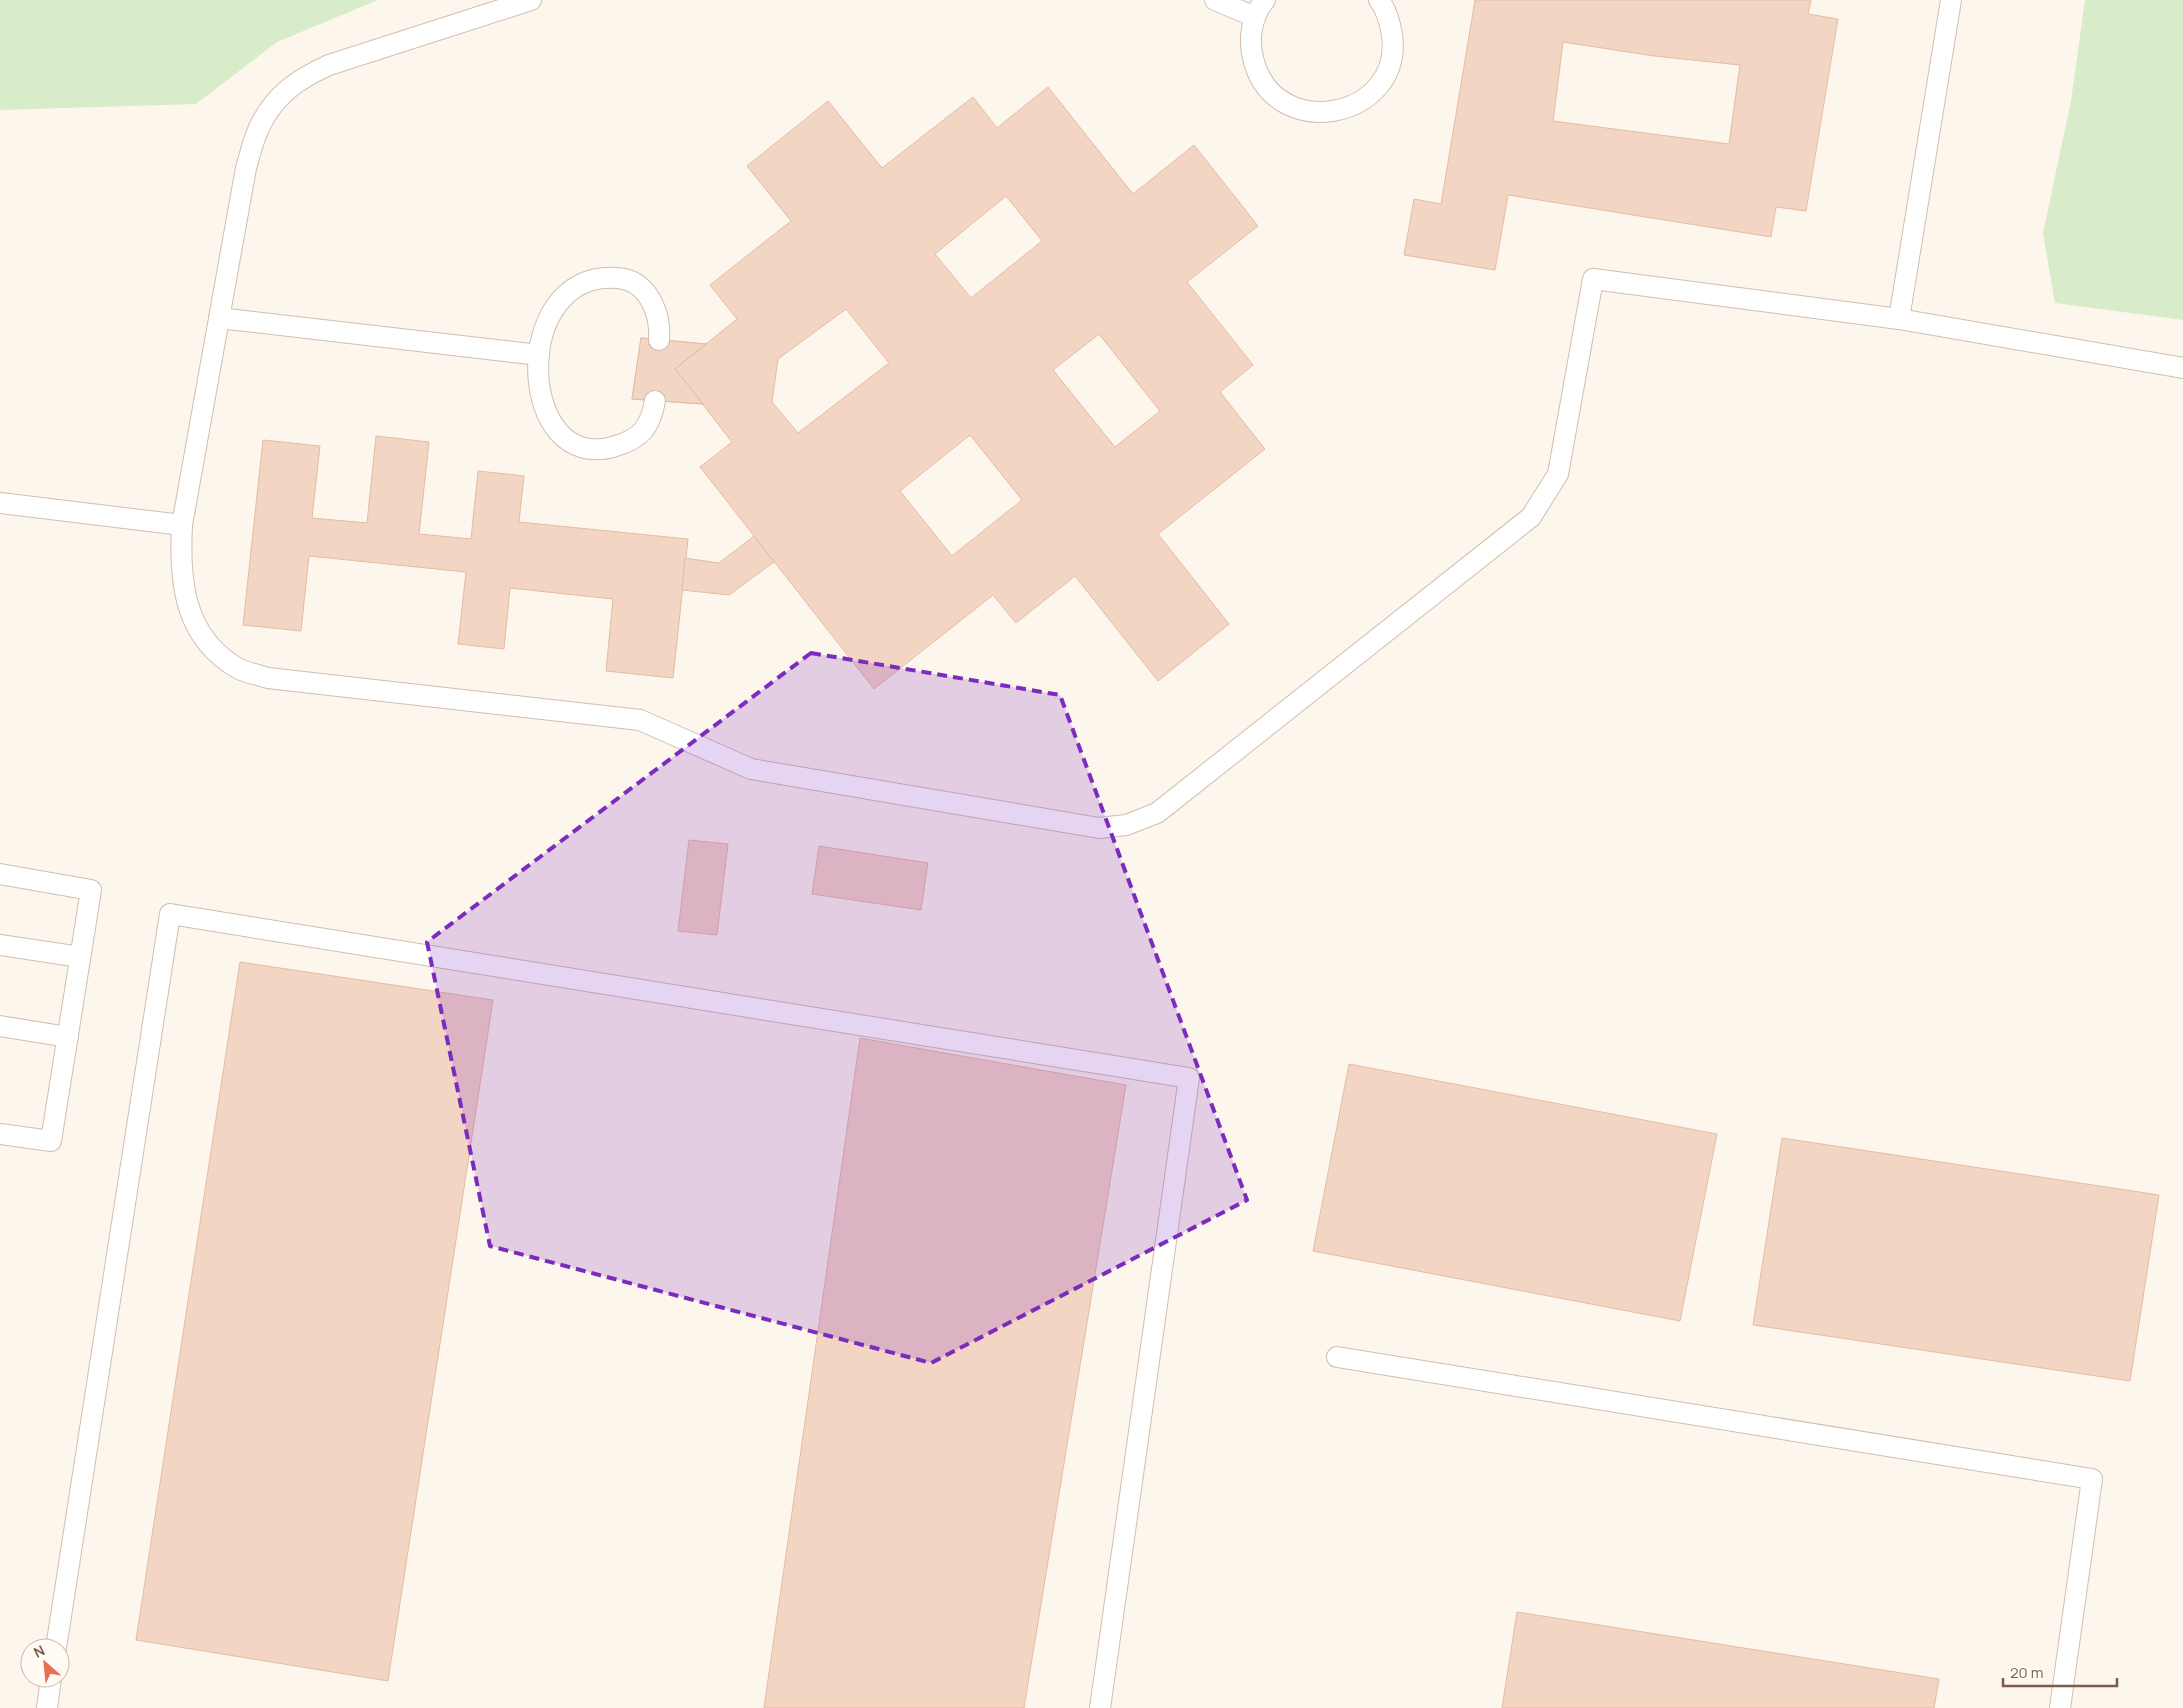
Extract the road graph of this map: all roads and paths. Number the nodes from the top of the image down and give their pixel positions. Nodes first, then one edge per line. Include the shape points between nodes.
1 (531, 0) edge
2 (1216, 0) edge
3 (1379, 0) edge
4 (1951, 0) edge
5 (1260, 9) edge
6 (219, 318) junction
7 (1899, 318) junction
8 (659, 340) dead end
9 (539, 355) junction
10 (2183, 368) edge
11 (655, 401) dead end
12 (0, 503) edge
13 (182, 525) junction
14 (0, 874) edge
15 (0, 945) edge
16 (80, 957) junction
17 (0, 1026) edge
18 (68, 1037) junction
19 (0, 1134) edge
20 (1337, 1357) dead end
21 (58, 1638) edge
22 (49, 1688) edge
23 (46, 1708) edge
24 (1100, 1708) edge
25 (2060, 1708) edge

1 - 6 lane via 329,65 289,86 259,127 246,168
2 - 5 lane
3 - 5 lane via 1386,11 1393,43 1385,74 1364,99 1333,112 1300,110 1285,103 1267,87 1251,50 1251,33
4 - 7 lane
6 - 9 lane
6 - 13 lane
7 - 10 lane
7 - 13 lane via 1593,279 1558,474 1531,517 1157,813 1126,825 1099,828 751,769 640,720 268,678 241,670 222,658 192,618 180,560
8 - 9 lane via 659,317 642,289 620,278 606,277 578,284 562,296 549,319
9 - 11 lane via 542,400 553,424 568,442 603,450 631,442 650,423
12 - 13 lane
14 - 16 lane via 91,890
15 - 16 lane
16 - 18 lane
17 - 18 lane
18 - 19 lane via 51,1141
20 - 25 lane via 2092,1479
21 - 24 lane via 170,914 1189,1078
22 - 23 lane

